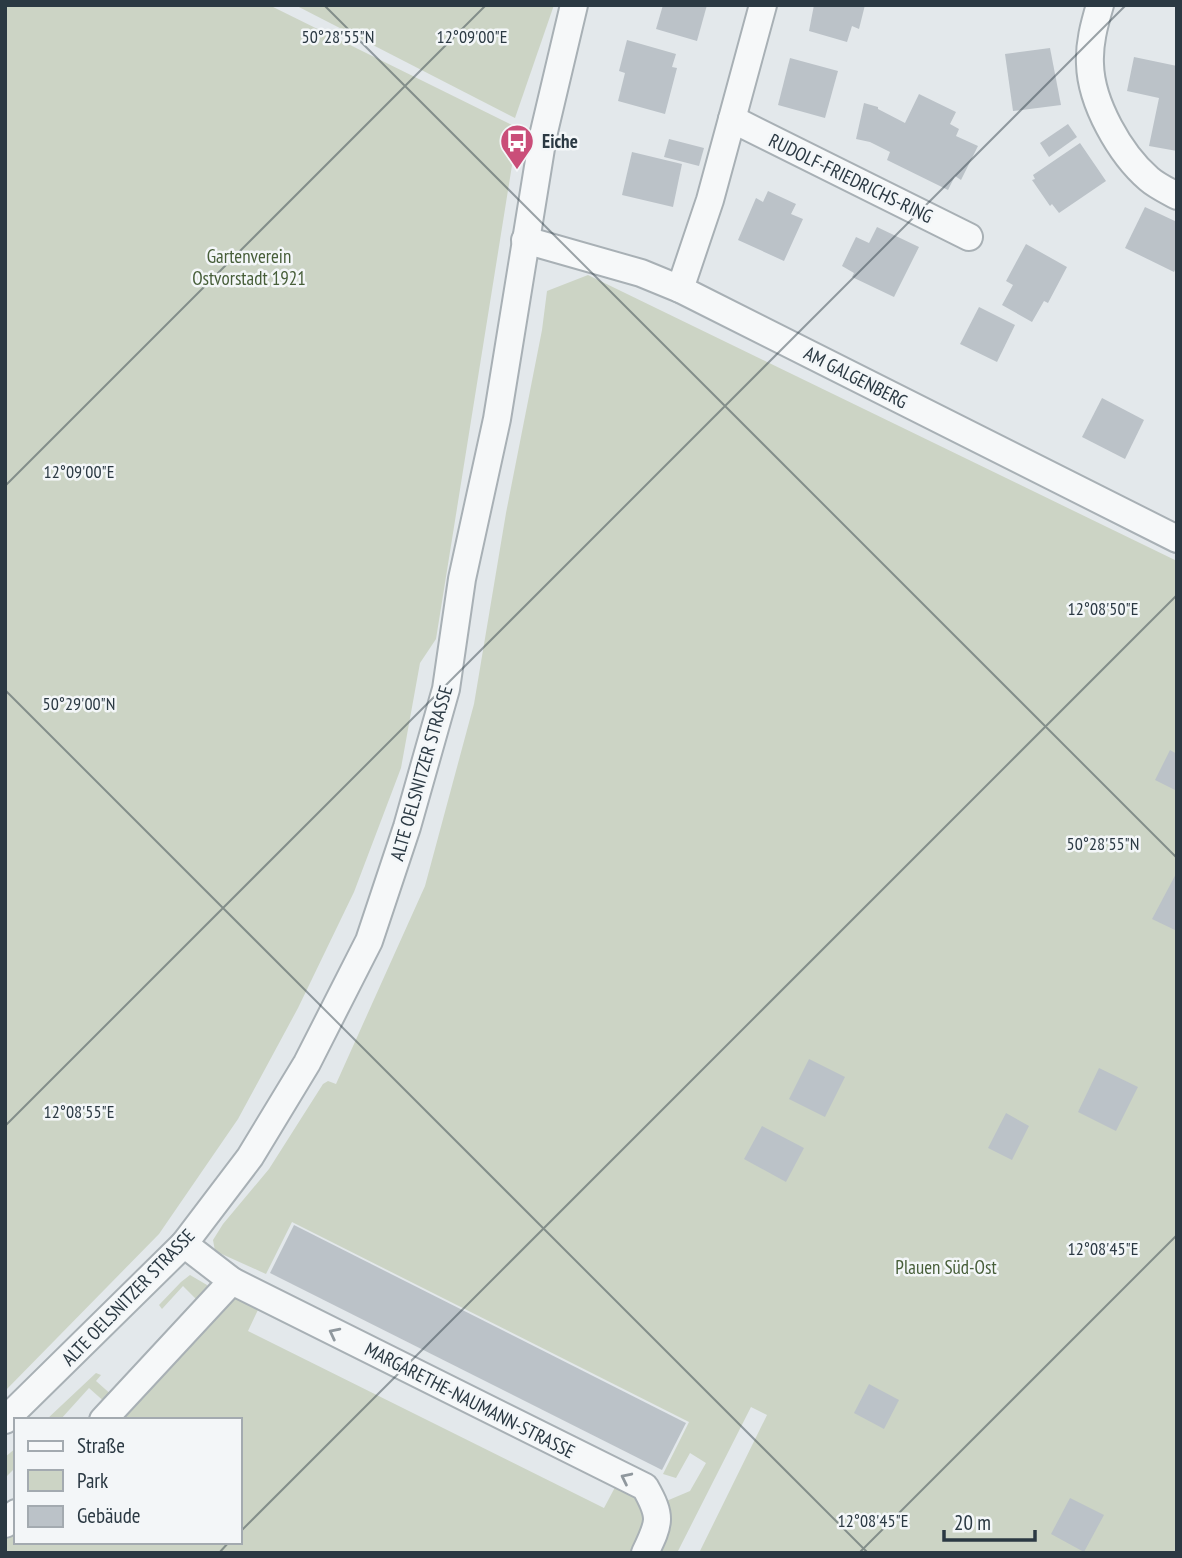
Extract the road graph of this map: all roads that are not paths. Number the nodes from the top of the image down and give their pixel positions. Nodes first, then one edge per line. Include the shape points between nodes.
1 (574, 5) edge
2 (763, 5) edge
3 (1100, 5) edge
4 (732, 119) junction
5 (1177, 196) edge
6 (969, 237) dead end
7 (525, 240) junction
8 (680, 289) junction
9 (1177, 539) edge
10 (184, 1244) junction
11 (232, 1281) junction
12 (105, 1418) edge
13 (5, 1420) edge
14 (645, 1553) edge

1 - 7 street, ALTE OELSNITZER STRASSE via 543,136
2 - 4 street
3 - 5 street via 1092,30 1090,66 1100,110 1149,179
4 - 6 street, RUDOLF-FRIEDRICHS-RING
4 - 8 street
7 - 8 street, AM GALGENBERG via 641,273
7 - 10 street, ALTE OELSNITZER STRASSE via 446,689 369,941 307,1063 250,1157
8 - 9 street, AM GALGENBERG
10 - 11 street, MARGARETHE-NAUMANN-STRASSE
10 - 13 street, ALTE OELSNITZER STRASSE
11 - 12 street
14 -> 11 street, MARGARETHE-NAUMANN-STRASSE via 656,1530 658,1510 645,1488

